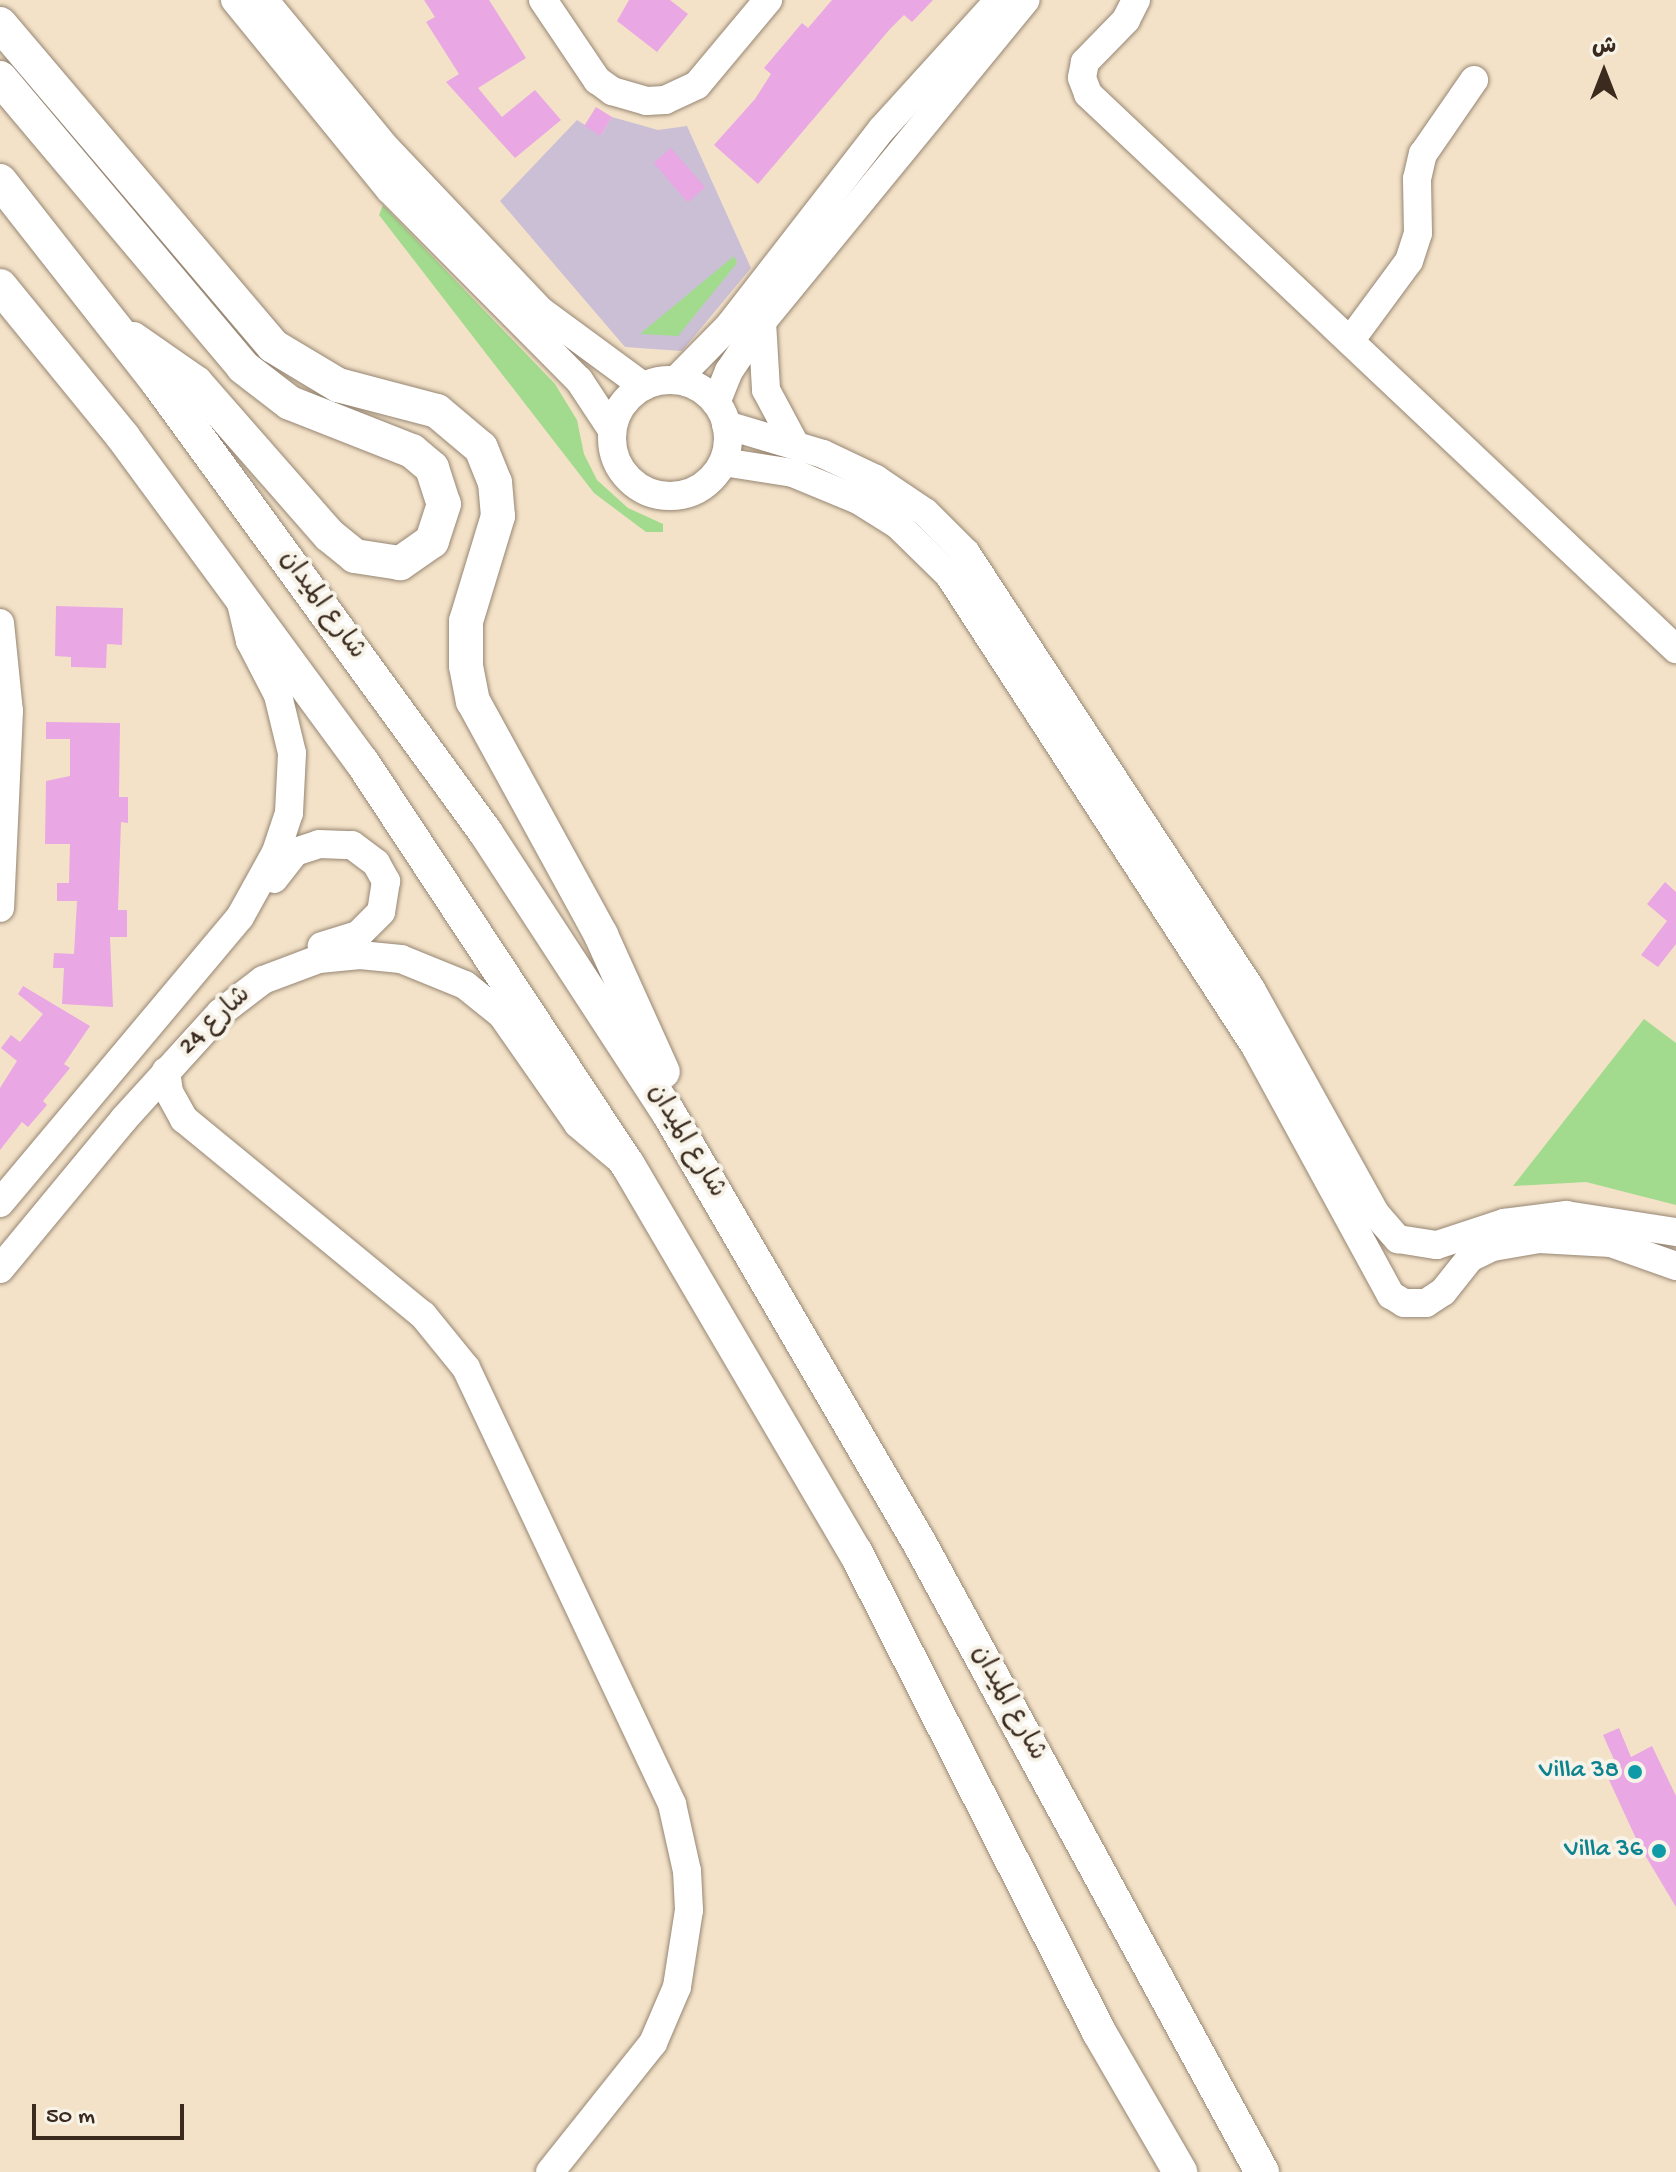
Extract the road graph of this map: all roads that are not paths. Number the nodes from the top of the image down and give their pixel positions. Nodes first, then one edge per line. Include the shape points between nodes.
1 (235, 0) edge
2 (264, 0) edge
3 (543, 0) edge
4 (768, 0) edge
5 (999, 0) edge
6 (1026, 0) edge
7 (1117, 0) edge
8 (1136, 0) edge
9 (0, 24) edge
10 (1107, 35) junction
11 (0, 78) edge
12 (1474, 80) dead end
13 (882, 129) junction
14 (905, 147) junction
15 (0, 181) edge
16 (0, 286) edge
17 (762, 322) junction
18 (120, 333) junction
19 (1350, 341) junction
20 (676, 380) junction
21 (643, 386) junction
22 (721, 414) junction
23 (612, 430) junction
24 (795, 444) junction
25 (723, 462) junction
26 (240, 598) junction
27 (0, 623) edge
28 (1676, 649) edge
29 (0, 908) edge
30 (240, 917) junction
31 (290, 968) junction
32 (166, 1071) junction
33 (668, 1112) junction
34 (124, 1119) junction
35 (184, 1119) junction
36 (628, 1165) junction
37 (0, 1203) edge
38 (1587, 1220) junction
39 (1665, 1231) edge
40 (1668, 1262) edge
41 (1460, 1266) junction
42 (0, 1269) edge
43 (550, 2172) edge
44 (1180, 2172) edge
45 (1262, 2172) edge

1 - 23 street via 390,190 579,380
2 - 21 street via 387,149 541,311
3 - 4 street via 597,80 620,95 647,101 665,100 697,85
5 - 13 street
6 - 14 street
7 - 10 street
8 - 10 street via 1126,20
9 - 33 main road via 273,346 338,385 437,411 481,448 495,482 498,516 466,621 473,701 606,946 662,1070
10 - 19 street via 1082,70 1088,94
11 - 18 main road via 243,367 290,403 412,451 432,468 444,504 432,541 400,563 355,556 329,535 189,377
12 - 19 street via 1423,154 1417,179 1418,233 1409,261
13 - 14 street
13 - 20 street via 729,326
14 - 17 street
15 - 18 main road, شارع الميدان
16 - 26 main road via 123,437
17 - 22 street via 729,371
17 - 24 street via 766,390
18 - 33 main road, شارع الميدان via 486,833
19 - 28 street
20 - 21 street
20 - 22 street via 694,385
21 - 23 street via 619,409
22 - 24 street
22 - 25 street
23 - 25 street via 615,455 627,477 660,495 697,489
24 - 38 street via 851,465 901,494 966,553 1273,1025 1387,1230 1405,1242 1437,1245 1484,1229 1531,1204
25 - 41 street via 793,473 842,492 898,525 933,557 963,594 1255,1046 1391,1295 1411,1304 1432,1301
26 - 30 street, شارع 24 via 250,641 287,723 293,783 280,843
26 - 36 main road via 466,911
27 - 29 street via 9,711
30 - 31 street via 258,901 288,857 305,848 352,845 376,863 386,896 371,926 343,941 307,950
30 - 37 street, شارع 24
31 - 32 street, شارع 24 via 237,997
31 - 36 street, شارع 24 via 338,956 381,956 422,965 465,985 517,1032 578,1124
32 - 34 street, شارع 24
32 - 35 street via 169,1092
33 - 45 main road, شارع الميدان via 907,1520
34 - 35 street
34 - 42 street, شارع 24
35 - 43 street via 423,1315 466,1368 672,1804 687,1871 689,1910 677,1987 653,2043
36 - 44 main road via 856,1553 1093,2020
38 - 39 street via 1623,1210
38 - 40 street
38 - 41 street via 1481,1252
40 - 41 street via 1563,1252

